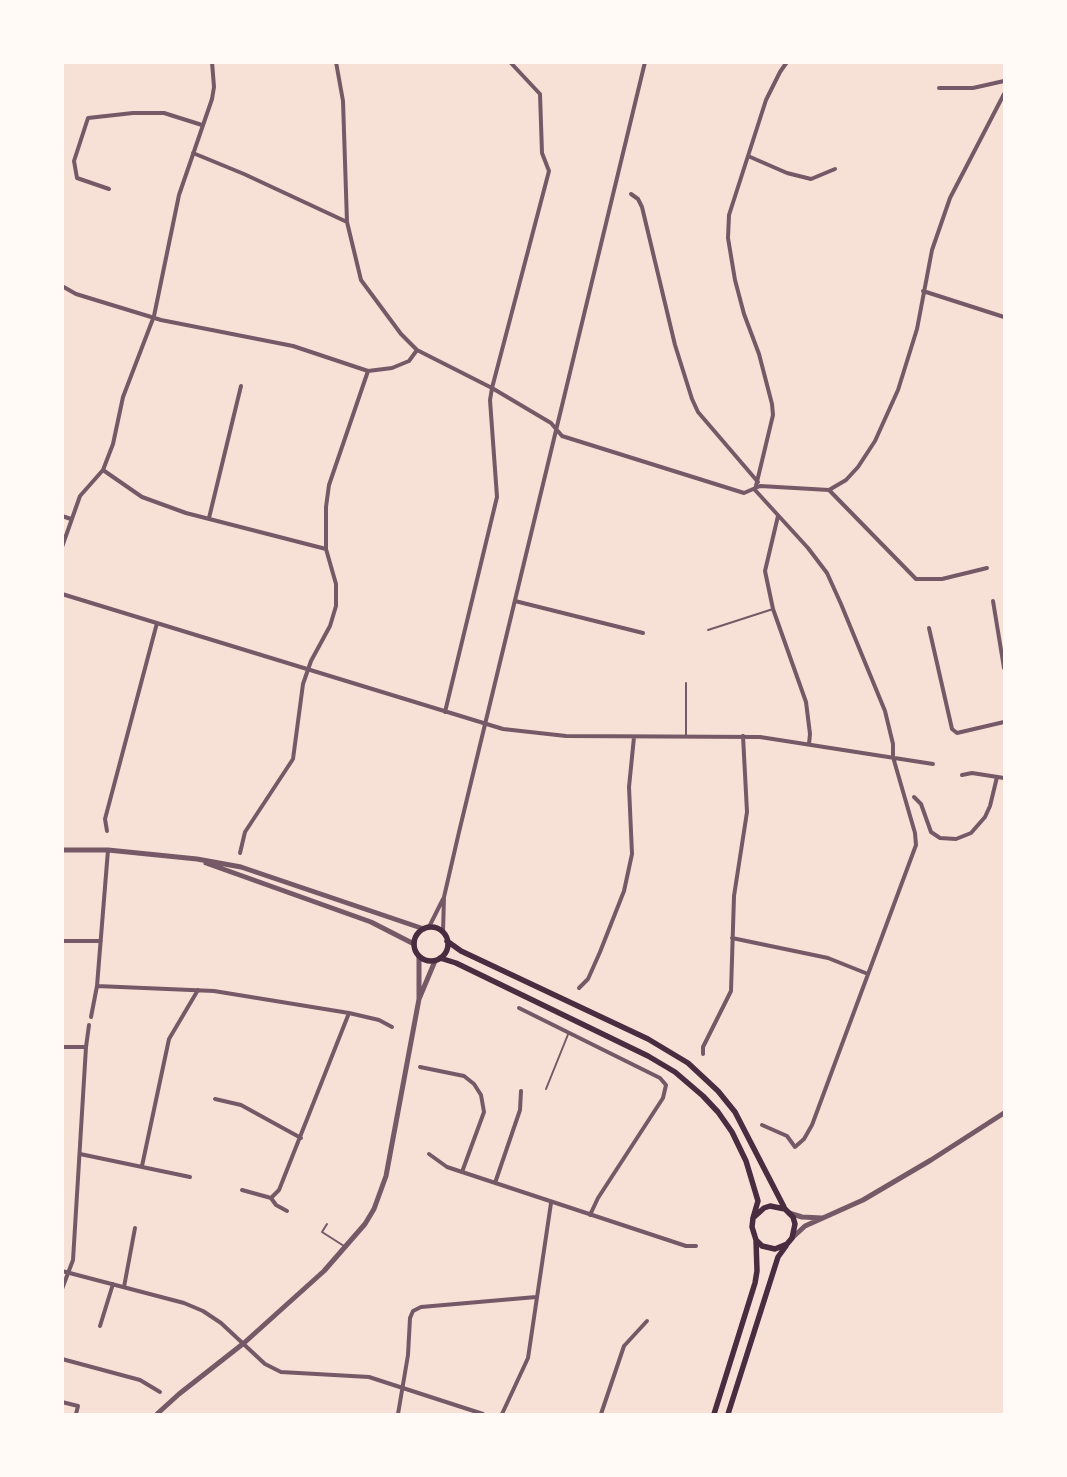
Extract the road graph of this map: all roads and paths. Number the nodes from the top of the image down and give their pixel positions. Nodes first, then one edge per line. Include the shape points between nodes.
1 (212, 62) edge
2 (336, 62) edge
3 (510, 62) edge
4 (645, 62) edge
5 (787, 62) edge
6 (1004, 81) edge
7 (939, 88) dead end
8 (1004, 94) edge
9 (202, 125) junction
10 (193, 153) junction
11 (748, 156) junction
12 (835, 169) dead end
13 (109, 189) dead end
14 (631, 194) dead end
15 (347, 222) junction
16 (62, 286) edge
17 (923, 291) junction
18 (154, 316) junction
19 (1004, 317) edge
20 (417, 350) junction
21 (368, 371) junction
22 (241, 386) dead end
23 (492, 388) junction
24 (556, 429) junction
25 (103, 470) junction
26 (758, 482) junction
27 (755, 490) junction
28 (829, 490) junction
29 (62, 516) edge
30 (778, 516) junction
31 (209, 518) junction
32 (71, 519) junction
33 (62, 547) edge
34 (326, 549) junction
35 (987, 568) dead end
36 (62, 594) edge
37 (515, 601) junction
38 (993, 601) dead end
39 (773, 609) junction
40 (157, 623) junction
41 (930, 628) dead end
42 (708, 630) dead end
43 (643, 633) dead end
44 (1004, 668) edge
45 (307, 670) junction
46 (686, 683) dead end
47 (445, 712) junction
48 (1004, 722) edge
49 (486, 725) junction
50 (686, 735) junction
51 (743, 736) junction
52 (634, 737) junction
53 (809, 744) junction
54 (893, 757) junction
55 (933, 764) dead end
56 (962, 775) dead end
57 (997, 777) junction
58 (1004, 778) edge
59 (914, 797) dead end
60 (107, 831) dead end
61 (62, 850) edge
62 (108, 850) junction
63 (240, 854) dead end
64 (196, 859) junction
65 (444, 897) junction
66 (427, 928) junction
67 (443, 932) junction
68 (732, 938) junction
69 (62, 941) edge
70 (101, 941) junction
71 (448, 941) junction
72 (414, 944) junction
73 (419, 956) junction
74 (437, 960) junction
75 (868, 974) junction
76 (97, 986) junction
77 (579, 988) dead end
78 (198, 990) junction
79 (419, 999) junction
80 (519, 1008) dead end
81 (349, 1013) junction
82 (91, 1017) dead end
83 (89, 1025) dead end
84 (392, 1027) dead end
85 (569, 1032) junction
86 (62, 1047) edge
87 (86, 1047) junction
88 (703, 1054) dead end
89 (420, 1067) dead end
90 (546, 1089) dead end
91 (521, 1091) dead end
92 (215, 1098) dead end
93 (1004, 1113) edge
94 (762, 1124) dead end
95 (301, 1138) junction
96 (80, 1154) junction
97 (429, 1154) dead end
98 (142, 1166) junction
99 (462, 1172) junction
100 (190, 1177) dead end
101 (495, 1183) junction
102 (242, 1190) dead end
103 (271, 1198) junction
104 (551, 1203) junction
105 (787, 1211) junction
106 (287, 1212) dead end
107 (590, 1215) junction
108 (753, 1218) junction
109 (822, 1218) junction
110 (327, 1224) dead end
111 (135, 1228) dead end
112 (792, 1238) junction
113 (756, 1240) junction
114 (787, 1244) junction
115 (696, 1246) dead end
116 (346, 1247) junction
117 (62, 1271) edge
118 (69, 1272) junction
119 (114, 1284) junction
120 (124, 1287) junction
121 (62, 1289) edge
122 (536, 1297) junction
123 (646, 1321) dead end
124 (100, 1326) dead end
125 (244, 1343) junction
126 (62, 1359) edge
127 (404, 1388) junction
128 (160, 1392) dead end
129 (62, 1402) edge
130 (76, 1414) edge
131 (157, 1414) edge
132 (398, 1414) edge
133 (482, 1414) edge
134 (502, 1414) edge
135 (600, 1414) edge
136 (714, 1414) edge
137 (728, 1414) edge

1 - 9 street via 212,99
2 - 15 street via 343,101
3 - 23 street via 540,94 542,153 549,171
4 - 24 street
5 - 11 street via 766,100
6 - 7 street via 973,88
8 - 17 street via 950,198 932,250
9 - 10 street
9 - 13 street via 164,113 88,118 74,161 77,178
10 - 15 street
10 - 18 street via 180,195
11 - 12 street via 810,179
11 - 26 street via 729,215 728,238 744,314 772,404 773,415
14 - 26 street via 642,208 692,400 698,412
15 - 20 street via 361,280
16 - 18 street via 76,294
17 - 19 street
17 - 28 street via 909,358 875,441 846,480
18 - 21 street via 293,346
18 - 25 street via 123,397 113,444
20 - 21 street via 409,361 392,368
20 - 23 street
21 - 34 street via 329,485
22 - 31 street
23 - 24 street
23 - 47 street via 490,400 497,497
24 - 27 street via 562,436 744,493
24 - 37 street
25 - 31 street via 142,497
25 - 32 street via 80,496
26 - 27 street
27 - 28 street via 760,486
27 - 30 street
28 - 35 street via 916,579 942,579
29 - 32 street
30 - 39 street via 765,571
30 - 54 street via 808,548 830,581 885,711
31 - 34 street
32 - 33 street
34 - 45 street via 336,584 336,606 330,626
36 - 40 street
37 - 43 street
37 - 49 street
38 - 44 street
39 - 42 lane
39 - 53 street via 806,702
40 - 45 street
40 - 60 street via 105,819
41 - 48 street via 952,729 957,733
45 - 47 street
45 - 63 street via 293,759 245,832
46 - 50 lane
47 - 49 street
49 - 52 street via 527,733
49 - 65 street
50 - 51 street
50 - 52 street
51 - 53 street
51 - 68 street via 747,812 734,896
52 - 77 street via 629,787 632,854 624,891 588,979
53 - 54 street
54 - 55 street
54 - 75 street via 916,845
56 - 57 street via 972,772
57 - 58 street
57 - 59 street via 985,816 970,833 956,839 940,838 931,832 921,804
61 - 62 street
62 - 64 street
62 - 70 street
64 - 66 street via 241,867
64 - 72 street via 371,922
65 - 66 street
65 - 67 street
66 - 67 main road
66 - 72 main road via 417,934
67 - 71 main road
68 - 75 street via 828,958
68 - 88 street via 730,991 703,1047
69 - 70 street
70 - 76 street
71 - 74 main road via 446,952
71 - 105 main road via 461,951 648,1039 688,1063 718,1090 735,1112
72 - 73 main road
73 - 74 main road via 425,960
73 - 79 street
74 - 79 street
74 - 108 main road via 456,963 648,1056 682,1078 703,1096 732,1132 756,1189 758,1201
75 - 94 street via 812,1126 804,1139 796,1147 787,1136
76 - 78 street
76 - 82 street
78 - 81 street
78 - 98 street via 169,1039
79 - 116 street via 386,1176 374,1209
80 - 85 street
81 - 84 street via 379,1020
81 - 95 street
83 - 87 street
85 - 90 lane
85 - 107 street via 660,1078 666,1085 663,1098
86 - 87 street
87 - 96 street
89 - 99 street via 464,1076 481,1095 484,1112
91 - 101 street via 520,1110
92 - 95 street via 241,1104
93 - 109 street via 872,1195
95 - 103 street via 278,1190
96 - 98 street
96 - 118 street via 73,1260
97 - 99 street via 447,1167
98 - 100 street
99 - 101 street
101 - 104 street
102 - 103 street
103 - 106 street
104 - 107 street
104 - 122 street
105 - 108 main road via 770,1206
105 - 109 street via 802,1218
105 - 112 main road via 795,1224
107 - 115 street via 686,1246
108 - 113 main road via 752,1234
109 - 112 street via 805,1226
110 - 116 lane via 322,1232
111 - 120 street
112 - 114 main road
113 - 114 main road via 768,1248 781,1248
113 - 136 main road via 758,1271
114 - 137 main road via 778,1257
116 - 125 street
117 - 118 street
118 - 119 street
118 - 121 street
119 - 120 street
119 - 124 street
120 - 125 street via 203,1310
122 - 127 street via 421,1307 413,1311
122 - 134 street via 528,1358
123 - 135 street via 624,1346
125 - 127 street via 265,1364 281,1372 359,1376
125 - 131 street
126 - 128 street via 140,1380
127 - 132 street
127 - 133 street
129 - 130 street via 78,1406

